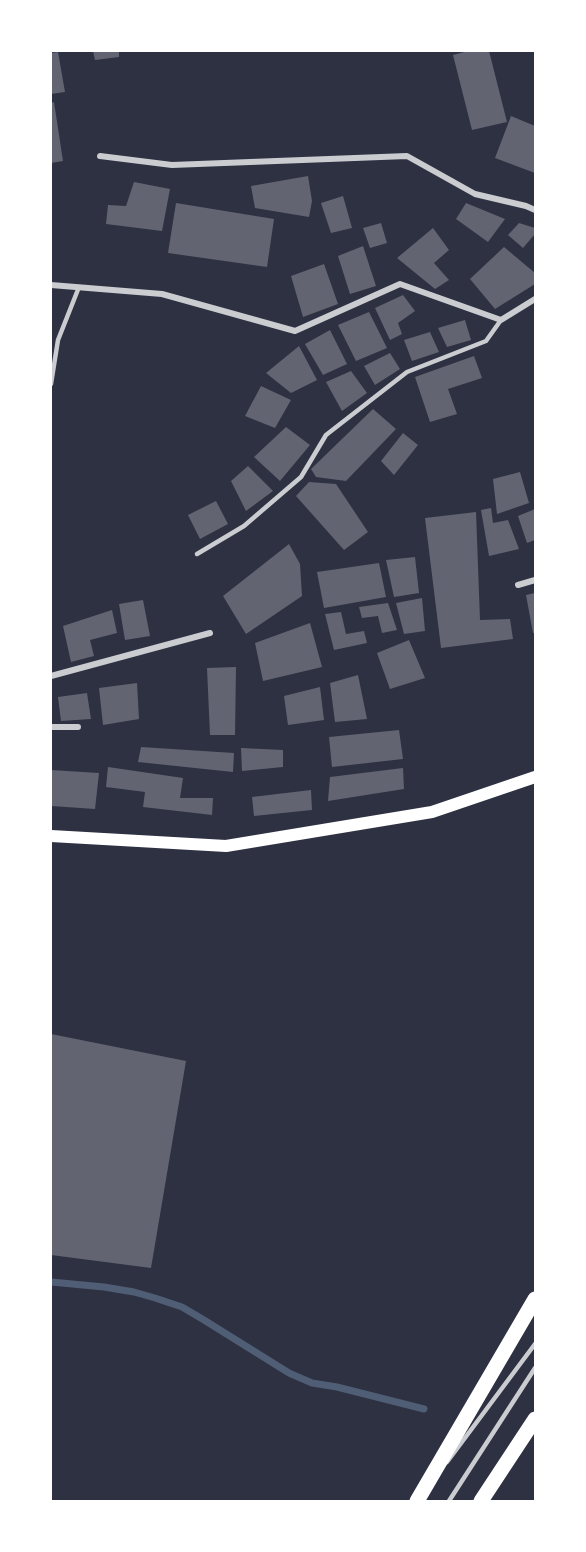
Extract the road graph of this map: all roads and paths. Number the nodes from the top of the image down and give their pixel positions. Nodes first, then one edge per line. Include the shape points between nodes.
1 (100, 156) dead end
2 (535, 210) edge
3 (51, 285) edge
4 (79, 287) junction
5 (535, 299) edge
6 (501, 320) junction
7 (51, 384) edge
8 (197, 554) dead end
9 (535, 580) edge
10 (518, 585) dead end
11 (210, 633) dead end
12 (51, 676) edge
13 (51, 727) edge
14 (78, 727) dead end
15 (535, 777) edge
16 (51, 836) edge
17 (535, 1299) edge
18 (535, 1344) edge
19 (535, 1368) edge
20 (535, 1419) edge
21 (418, 1501) edge
22 (449, 1501) edge
23 (481, 1501) edge

1 - 2 street via 172,165 407,156 475,194
3 - 4 street
4 - 6 street via 162,294 295,331 400,284
4 - 7 lane via 58,340
5 - 6 street
6 - 8 lane via 486,340 407,372 326,435 301,477 244,526
9 - 10 street
11 - 12 street
13 - 14 street
15 - 16 main road via 432,812 226,846
17 - 21 main road
18 - 21 lane
19 - 22 lane
20 - 23 main road

